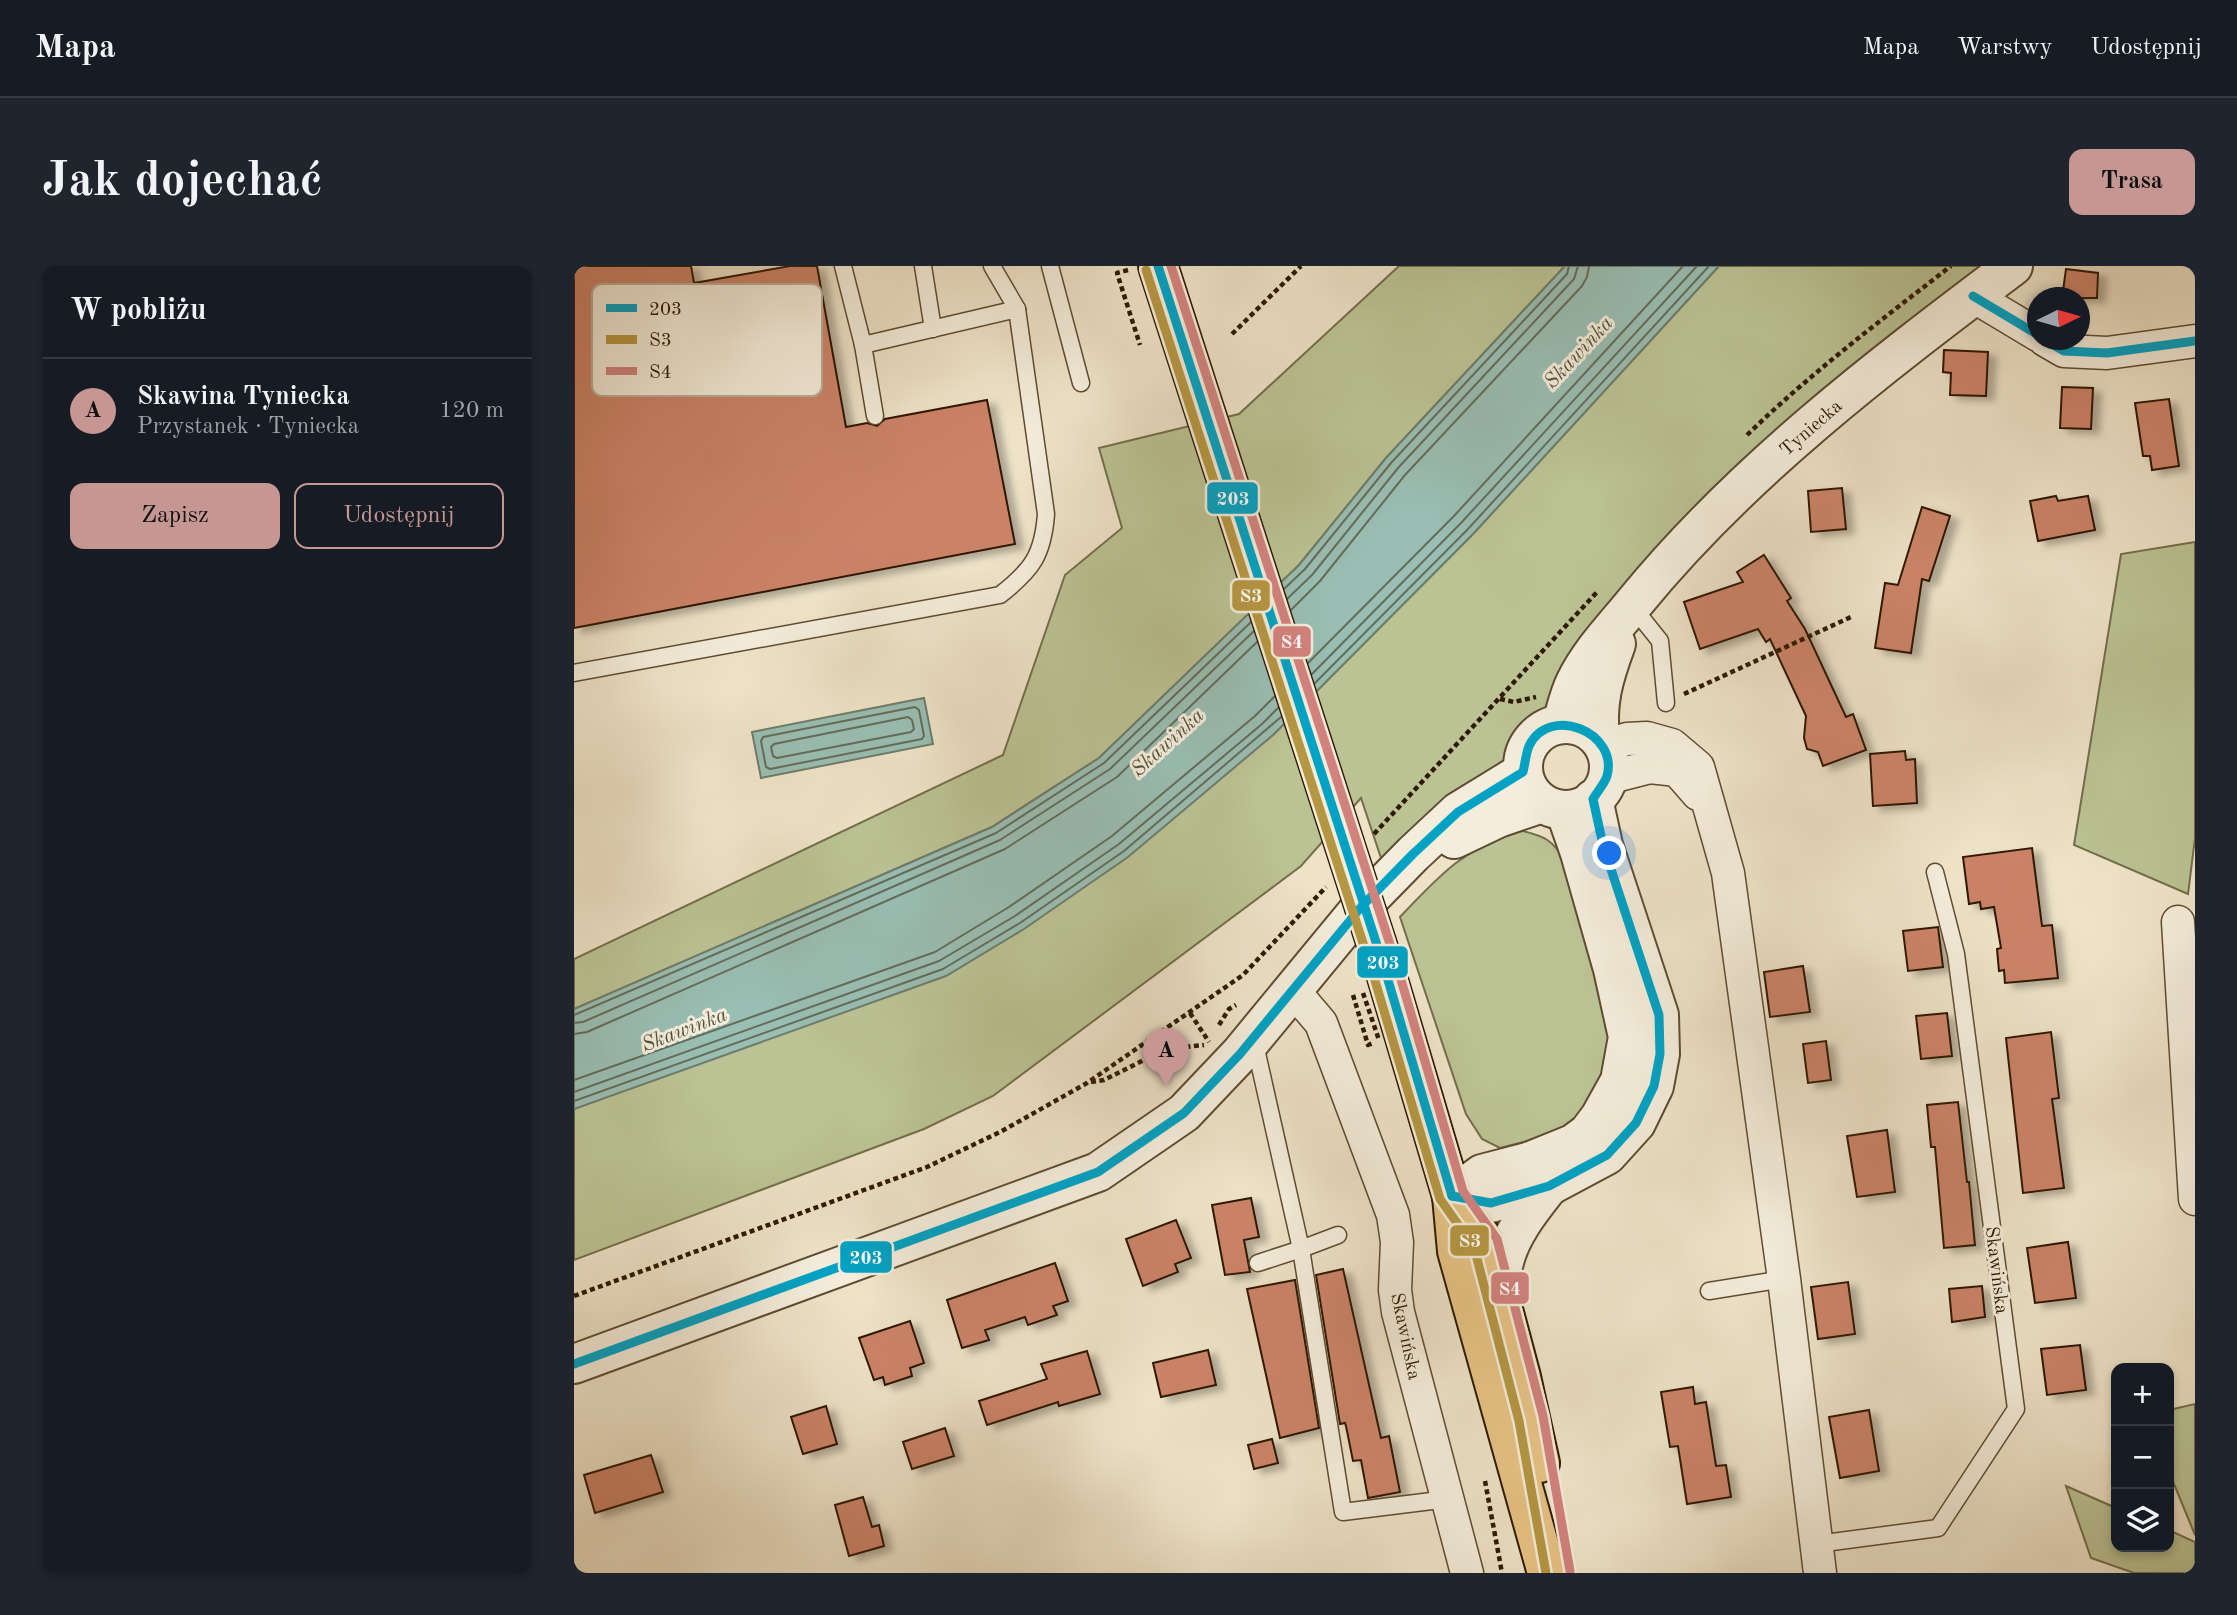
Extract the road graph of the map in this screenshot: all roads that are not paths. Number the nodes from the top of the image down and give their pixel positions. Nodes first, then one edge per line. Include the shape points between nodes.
1 (843, 266) edge
2 (923, 266) edge
3 (992, 266) edge
4 (1050, 266) edge
5 (2013, 266) edge
6 (1143, 268) edge
7 (1973, 296) junction
8 (1017, 309) junction
9 (2027, 328) edge
10 (933, 329) junction
11 (2195, 341) edge
12 (863, 345) junction
13 (2062, 350) edge
14 (1081, 383) dead end
15 (875, 416) dead end
16 (1618, 603) junction
17 (574, 673) edge
18 (1665, 703) road end
19 (1553, 708) junction
20 (1576, 778) junction
21 (1935, 872) dead end
22 (2178, 922) dead end
23 (1293, 990) junction
24 (1253, 1038) junction
25 (1549, 1186) junction
26 (1452, 1196) junction
27 (2195, 1199) edge
28 (1338, 1234) dead end
29 (1301, 1250) junction
30 (1258, 1263) dead end
31 (1784, 1279) junction
32 (1709, 1291) dead end
33 (1499, 1294) junction
34 (574, 1364) edge
35 (1448, 1499) junction
36 (1819, 1559) edge
37 (1467, 1573) edge
38 (1548, 1573) edge
39 (1558, 1573) edge

1 - 12 lane
2 - 10 lane
3 - 8 lane
4 - 14 lane
5 - 7 street, Tyniecka
6 - 26 main road, bridge via 1235,505 1385,970
7 - 9 street
7 - 16 street, Tyniecka via 1850,392
8 - 10 lane
8 - 17 lane via 1046,514 1036,561 1020,579 1000,595
10 - 12 lane
11 - 13 street via 2107,353
12 - 15 lane
16 - 18 lane via 1660,641
16 - 19 street, Tyniecka via 1574,684
16 - 20 street, Tyniecka via 1598,717
19 - 20 street via 1589,731
19 - 20 street via 1549,727 1537,734 1523,758
20 - 23 street via 1458,811 1362,906
20 - 25 street via 1659,1016 1660,1054 1654,1086 1636,1123 1606,1155
20 - 26 street via 1580,853 1628,1038 1620,1081 1600,1117 1573,1144 1482,1174
20 - 31 street, Skawińska via 1650,767 1677,770 1710,809 1728,873
21 - 36 lane, Skawińska via 1956,954 2016,1409 1938,1528
22 - 27 street
23 - 24 street
23 - 35 street, Skawińska via 1321,1023 1393,1215 1398,1312
24 - 29 lane
24 - 34 street via 1184,1113 1098,1172
25 - 26 street via 1491,1203
25 - 33 street via 1511,1242
26 - 33 main road via 1485,1242
26 - 38 main road via 1457,1251
28 - 29 lane
29 - 30 lane
29 - 35 lane via 1343,1512
31 - 32 lane
31 - 36 street, Skawińska
33 - 39 main road via 1531,1418
35 - 37 street, Skawińska

